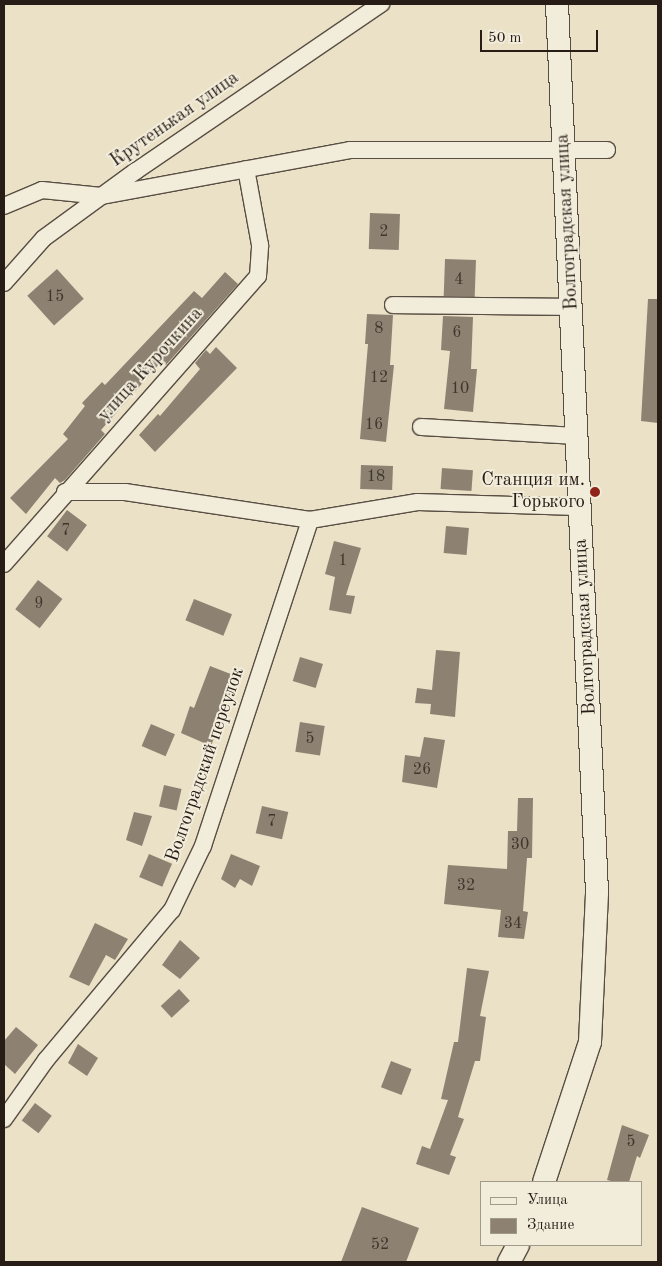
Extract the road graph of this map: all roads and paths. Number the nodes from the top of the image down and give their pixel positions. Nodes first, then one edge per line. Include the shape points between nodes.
1 (381, 4) edge
2 (557, 4) edge
3 (565, 150) junction
4 (607, 150) dead end
5 (246, 169) junction
6 (102, 196) junction
7 (4, 206) edge
8 (4, 283) edge
9 (393, 305) dead end
10 (572, 307) junction
11 (421, 427) dead end
12 (577, 436) junction
13 (64, 492) junction
14 (580, 507) junction
15 (310, 520) junction
16 (4, 564) edge
17 (4, 1118) edge
18 (544, 1181) edge
19 (517, 1246) edge
20 (509, 1262) edge

1 - 6 street, Крутенькая улица
2 - 3 main road, Волгоградская улица
3 - 4 street
3 - 5 street via 350,150
3 - 10 main road, Волгоградская улица
5 - 6 street
5 - 13 street, улица Курочкина via 260,245 258,276
6 - 7 street via 42,190
6 - 8 street, Крутенькая улица via 44,238
9 - 10 street
10 - 12 main road, Волгоградская улица
11 - 12 street
12 - 14 main road, Волгоградская улица
13 - 15 street via 125,492
13 - 16 street, улица Курочкина
14 - 15 street via 418,502
14 - 18 main road, Волгоградская улица via 598,892 590,1042
15 - 17 street, Волгоградский переулок via 203,846 172,910 46,1060
19 - 20 main road

